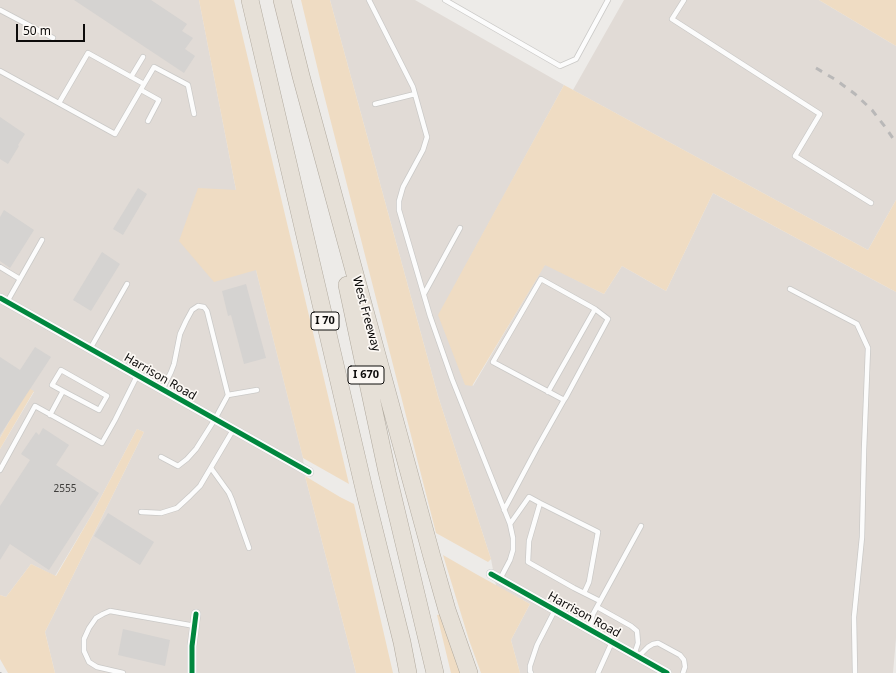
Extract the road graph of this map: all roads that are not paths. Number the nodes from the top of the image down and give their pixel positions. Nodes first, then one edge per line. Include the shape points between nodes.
1 (250, 0) edge
2 (282, 0) edge
3 (369, 0) edge
4 (445, 0) edge
5 (608, 0) edge
6 (684, 0) edge
7 (0, 10) edge
8 (53, 38) dead end
9 (143, 57) dead end
10 (0, 71) edge
11 (301, 76) junction
12 (131, 77) junction
13 (144, 84) junction
14 (140, 90) junction
15 (415, 94) junction
16 (59, 103) junction
17 (375, 104) dead end
18 (194, 114) dead end
19 (148, 121) dead end
20 (871, 203) dead end
21 (460, 228) dead end
22 (42, 240) dead end
23 (0, 267) edge
24 (20, 279) junction
25 (127, 284) dead end
26 (790, 289) dead end
27 (424, 294) junction
28 (3, 300) edge
29 (595, 309) junction
30 (90, 349) junction
31 (137, 376) junction
32 (162, 390) junction
33 (257, 390) dead end
34 (63, 391) junction
35 (548, 392) junction
36 (228, 395) junction
37 (564, 400) junction
38 (50, 414) junction
39 (215, 419) junction
40 (233, 430) junction
41 (161, 457) dead end
42 (211, 468) junction
43 (0, 470) edge
44 (309, 472) dead end
45 (540, 503) junction
46 (504, 510) junction
47 (141, 512) dead end
48 (510, 524) junction
49 (641, 526) dead end
50 (248, 548) dead end
51 (491, 574) dead end
52 (500, 579) junction
53 (584, 593) junction
54 (600, 601) junction
55 (596, 607) junction
56 (555, 610) junction
57 (196, 614) dead end
58 (195, 626) junction
59 (589, 629) junction
60 (402, 642) junction
61 (612, 642) junction
62 (636, 656) junction
63 (123, 673) edge
64 (192, 673) edge
65 (408, 673) edge
66 (411, 673) edge
67 (435, 673) edge
68 (469, 673) edge
69 (531, 673) edge
70 (598, 673) edge
71 (667, 673) edge
72 (683, 673) edge
73 (855, 673) edge

1 - 60 highway, I 70
2 - 11 highway, West Freeway
3 - 15 lane
4 - 5 lane via 560,66 576,59
6 - 20 lane via 672,19 820,114 795,156
7 - 8 lane
9 - 12 lane
10 - 16 lane
11 - 67 highway, I 670 via 389,479
11 - 68 highway, West Freeway via 432,557
12 - 13 lane
12 - 16 lane via 88,53
13 - 14 lane
13 - 18 lane via 154,67 188,85
14 - 16 lane via 115,134
14 - 19 lane via 159,100
15 - 17 lane
15 - 27 lane via 427,137 403,188 399,210
21 - 27 lane
22 - 24 lane
23 - 24 lane
24 - 28 lane
25 - 30 lane
26 - 73 lane via 857,324 868,348 862,537 854,617
27 - 46 lane via 452,379
28 - 30 street, Harrison Road
29 - 35 lane
29 - 35 lane via 541,279 493,362
29 - 37 lane via 608,319
30 - 31 street, Harrison Road
31 - 32 street, Harrison Road
31 - 38 lane via 102,443
32 - 36 lane via 174,364 180,334 192,310 198,306 204,307 207,311
32 - 39 street, Harrison Road
33 - 36 lane
34 - 34 lane via 99,410 107,396 61,370 52,385
34 - 38 lane
35 - 37 lane
36 - 39 lane
37 - 46 lane
38 - 43 lane via 35,406
39 - 40 street, Harrison Road
39 - 41 lane via 196,449 178,466
40 - 42 lane
40 - 44 street, Harrison Road
42 - 47 lane via 200,486 177,508 161,513
42 - 50 lane via 229,493
45 - 48 lane via 530,497
45 - 53 lane via 529,542 528,562
45 - 53 lane via 598,532 589,582
46 - 48 lane
48 - 52 lane via 514,538 513,550
49 - 54 lane
51 - 52 street, Harrison Road
52 - 56 street, Harrison Road
53 - 54 lane
54 - 55 lane
55 - 59 lane
55 - 62 lane via 637,630
56 - 59 street, Harrison Road
56 - 69 lane via 537,645 530,666
57 - 58 street
58 - 63 lane via 110,611 96,618 84,639 84,651 89,662 97,667
58 - 64 street
59 - 61 street, Harrison Road
60 - 65 highway, I 70
60 - 66 highway
61 - 62 street, Harrison Road
61 - 70 lane
62 - 71 street, Harrison Road
62 - 72 lane via 658,643 680,655 684,660

